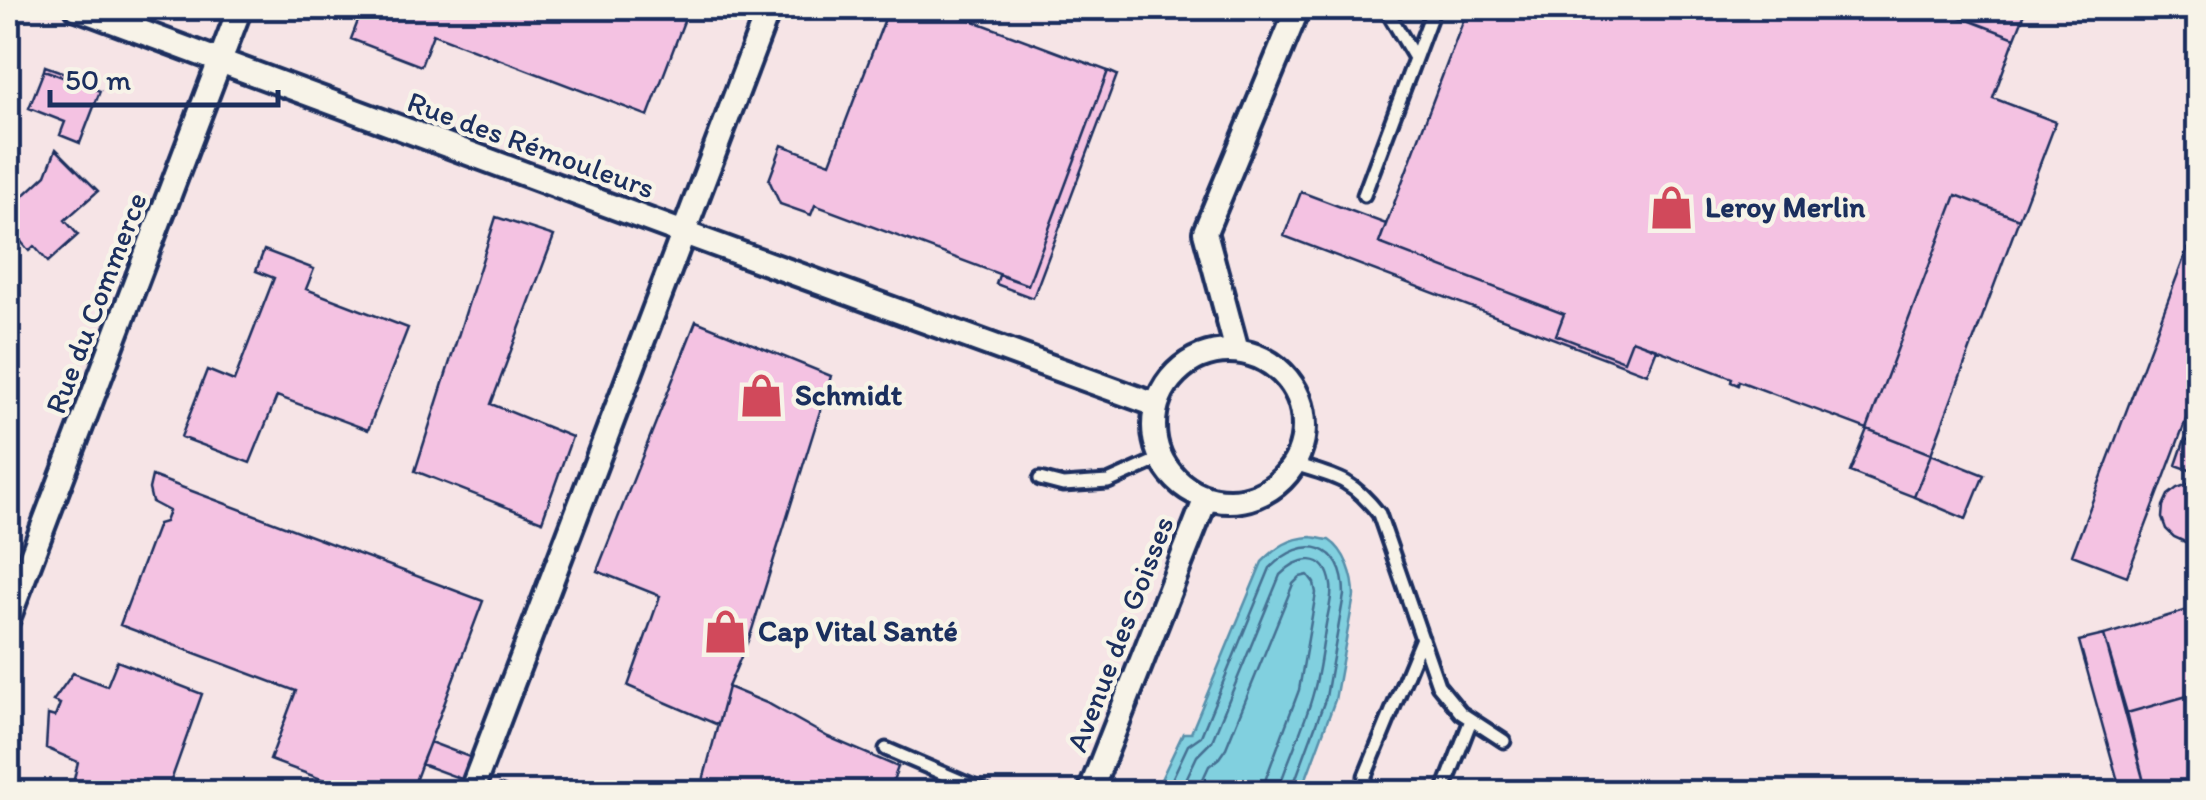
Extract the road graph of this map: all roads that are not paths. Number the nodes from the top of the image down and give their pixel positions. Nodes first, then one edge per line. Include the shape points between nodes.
1 (77, 8) edge
2 (240, 8) edge
3 (769, 8) edge
4 (1300, 8) edge
5 (1381, 8) edge
6 (1434, 8) edge
7 (1415, 58) junction
8 (220, 62) junction
9 (1364, 195) dead end
10 (684, 233) junction
11 (1237, 351) junction
12 (1156, 405) junction
13 (1162, 458) junction
14 (1294, 464) junction
15 (1040, 478) dead end
16 (1206, 498) junction
17 (8, 619) edge
18 (1422, 638) junction
19 (1471, 720) junction
20 (1504, 742) dead end
21 (886, 749) dead end
22 (1095, 785) edge
23 (471, 792) edge
24 (986, 792) edge
25 (1364, 792) edge
26 (1443, 792) edge

1 - 8 street, Rue des Rémouleurs
2 - 8 street, Rue du Commerce
3 - 10 street, Rue des Rémouleurs
4 - 11 street via 1204,232
5 - 7 lane
6 - 7 lane
7 - 9 lane
8 - 10 street, Rue des Rémouleurs
8 - 17 street, Rue du Commerce
10 - 12 street, Rue des Rémouleurs
10 - 23 street
11 - 12 street via 1196,358 1178,370
11 - 14 street via 1261,358 1296,392 1303,428
12 - 13 street via 1155,444
13 - 15 lane via 1108,482 1063,486
13 - 16 street, Avenue des Goisses via 1183,486
14 - 16 street, Avenue des Goisses via 1256,496
14 - 18 lane via 1340,478 1380,514
16 - 22 street, Avenue des Goisses
18 - 19 lane via 1438,686
18 - 25 lane
19 - 20 lane
19 - 26 lane
21 - 24 lane

